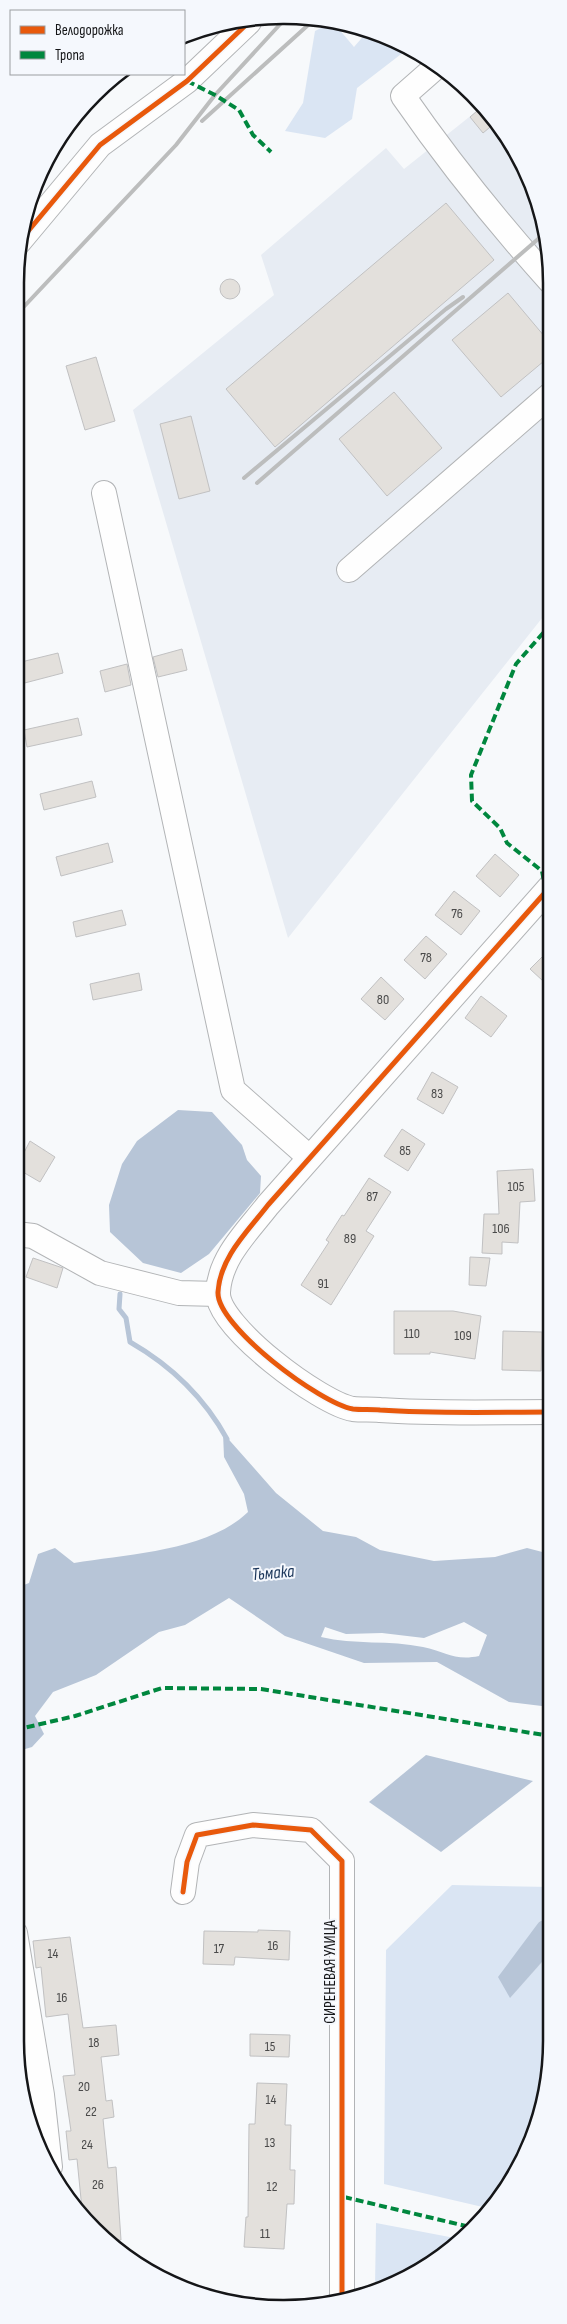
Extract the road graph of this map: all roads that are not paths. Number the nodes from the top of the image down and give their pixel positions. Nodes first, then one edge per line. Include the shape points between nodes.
1 (244, 27) edge
2 (432, 71) edge
3 (30, 229) edge
4 (543, 274) edge
5 (543, 400) edge
6 (104, 493) dead end
7 (349, 570) dead end
8 (543, 897) edge
9 (310, 1158) junction
10 (24, 1235) edge
11 (218, 1294) junction
12 (543, 1412) edge
13 (183, 1892) dead end
14 (24, 1987) edge
15 (48, 2148) edge
16 (342, 2293) edge

1 - 3 street via 187,81 100,145
2 - 4 street via 403,96 436,144
5 - 7 street
6 - 9 street via 232,1090
8 - 9 street
9 - 11 street via 229,1255 221,1273
10 - 11 street via 33,1236 100,1273 179,1292
11 - 12 street via 223,1312 259,1350 332,1403 352,1409 397,1412
13 - 16 street, СИРЕНЕВАЯ УЛИЦА via 187,1862 197,1835 253,1825 311,1830 342,1861
14 - 15 street

